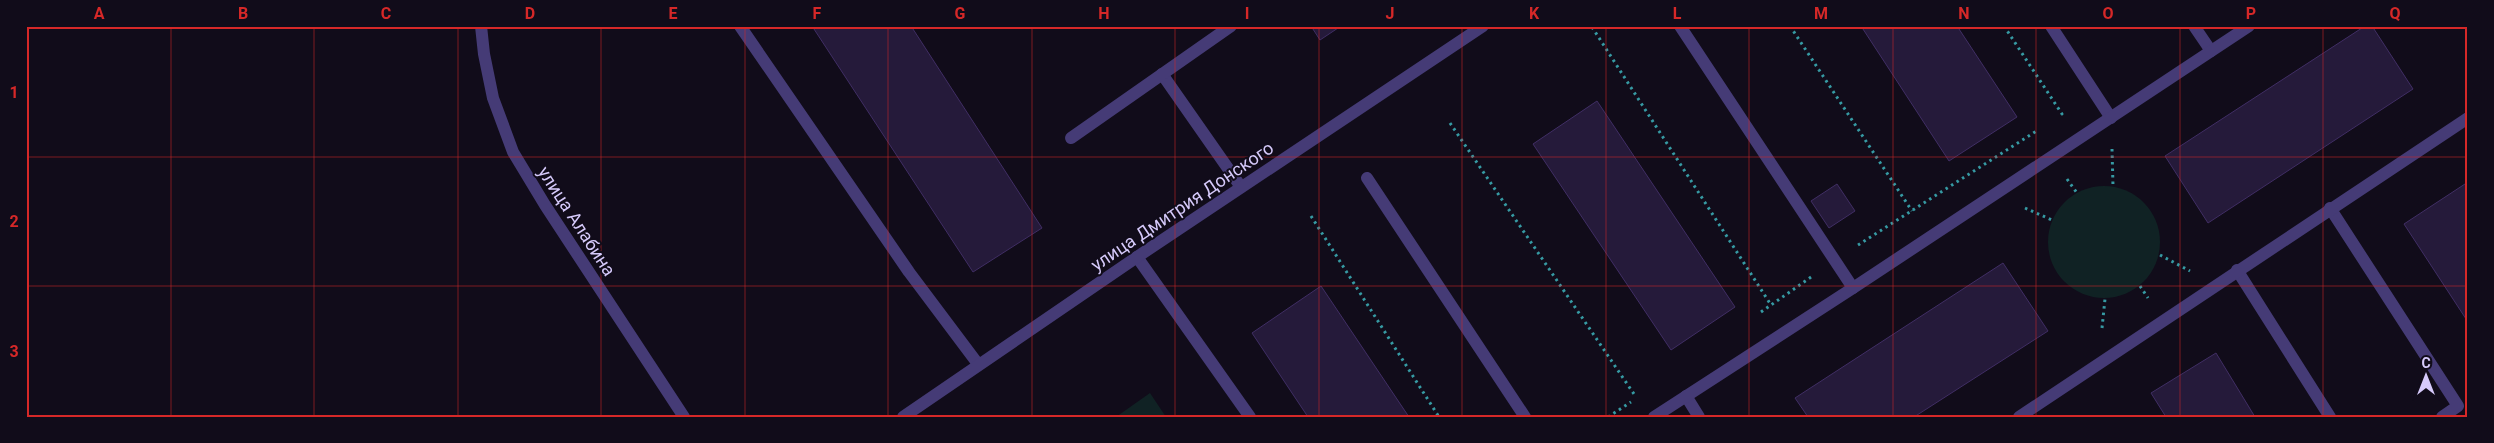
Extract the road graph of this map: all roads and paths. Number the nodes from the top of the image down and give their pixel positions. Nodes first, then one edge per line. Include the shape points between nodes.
1 (481, 26) edge
2 (740, 26) edge
3 (1231, 26) edge
4 (1483, 26) edge
5 (1680, 26) edge
6 (1790, 26) edge
7 (2004, 26) edge
8 (2051, 26) edge
9 (2194, 26) edge
10 (2249, 26) edge
11 (1592, 27) edge
12 (2211, 51) junction
13 (1162, 74) junction
14 (2112, 118) junction
15 (2468, 118) edge
16 (2054, 120) dead end
17 (1450, 123) dead end
18 (2046, 125) dead end
19 (1071, 138) dead end
20 (1367, 178) dead end
21 (1241, 187) junction
22 (2330, 208) junction
23 (1912, 211) junction
24 (1311, 216) dead end
25 (1930, 238) junction
26 (1137, 257) junction
27 (1834, 261) junction
28 (2237, 270) junction
29 (1853, 288) junction
30 (1771, 305) junction
31 (1756, 316) dead end
32 (978, 364) junction
33 (1645, 393) dead end
34 (1686, 396) junction
35 (1637, 398) junction
36 (1641, 405) dead end
37 (684, 417) edge
38 (903, 417) edge
39 (1250, 417) edge
40 (1438, 417) edge
41 (1525, 417) edge
42 (1608, 417) edge
43 (1654, 417) edge
44 (1699, 417) edge
45 (2019, 417) edge
46 (2330, 417) edge
47 (2442, 417) edge

1 - 37 street, улица Алабина via 493,98 513,152
2 - 32 street via 909,272
3 - 13 street
4 - 21 street, улица Дмитрия Донского
5 - 27 street
6 - 23 path
7 - 16 path via 2062,114
8 - 14 street
9 - 12 street
10 - 12 street
11 - 30 path
12 - 14 street
13 - 19 street
13 - 21 street
14 - 25 street
15 - 22 street
17 - 35 path
18 - 23 path
20 - 41 street
21 - 26 street, улица Дмитрия Донского
22 - 28 street
22 - 47 street via 2458,406
23 - 25 path
23 - 27 path
24 - 40 path
25 - 29 street
26 - 32 street, улица Дмитрия Донского
26 - 39 street
27 - 29 street
27 - 30 path
28 - 45 street
28 - 46 street
29 - 34 street
30 - 31 path
32 - 38 street, улица Дмитрия Донского
33 - 35 path
34 - 43 street
34 - 44 street
35 - 36 path
35 - 42 path

